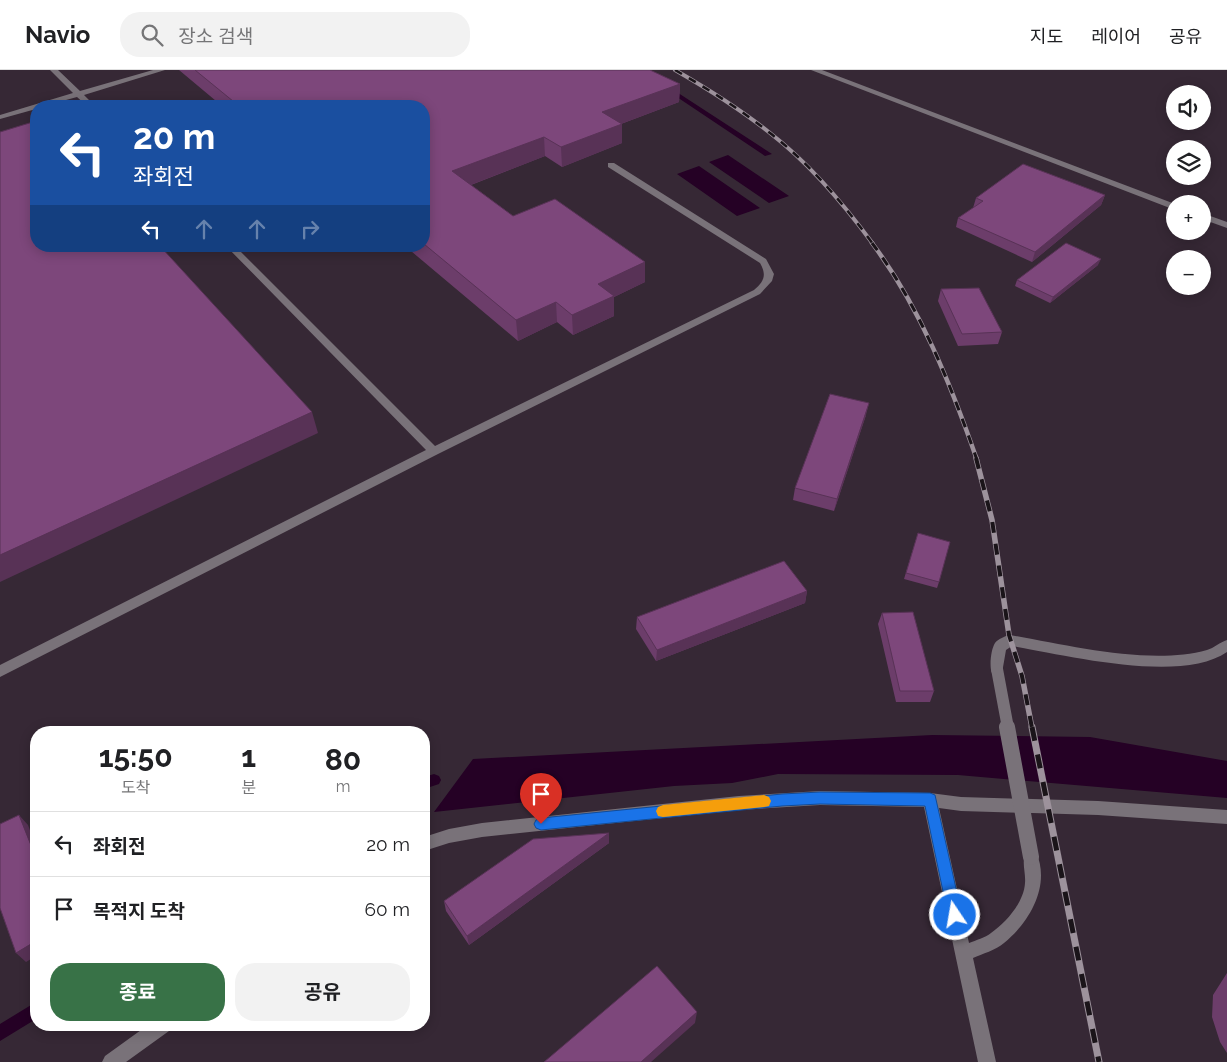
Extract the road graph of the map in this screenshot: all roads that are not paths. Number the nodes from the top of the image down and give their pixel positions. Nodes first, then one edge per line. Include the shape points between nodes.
1 (54, 70) edge
2 (161, 70) edge
3 (814, 70) edge
4 (79, 94) junction
5 (58, 100) edge
6 (85, 100) edge
7 (30, 108) edge
8 (0, 117) edge
9 (611, 165) dead end
10 (1166, 204) edge
11 (1211, 219) edge
12 (1227, 224) edge
13 (236, 252) edge
14 (434, 451) junction
15 (1227, 645) edge
16 (0, 670) edge
17 (930, 800) junction
18 (1227, 816) edge
19 (430, 842) edge
20 (963, 954) junction
21 (155, 1031) edge
22 (111, 1062) edge
23 (987, 1062) edge

1 - 4 street
2 - 4 street
3 - 10 street
4 - 5 street
4 - 6 street
7 - 8 street
9 - 14 street via 763,261 769,268 767,285
11 - 12 street
13 - 14 street
14 - 16 street
15 - 20 street, bridge via 1212,655 1175,662 1010,640 1000,647 997,669 1033,884 1027,904 1018,918 997,939
17 - 18 street
17 - 19 street via 820,798 740,803 482,830
17 - 20 street
20 - 23 street
21 - 22 street

